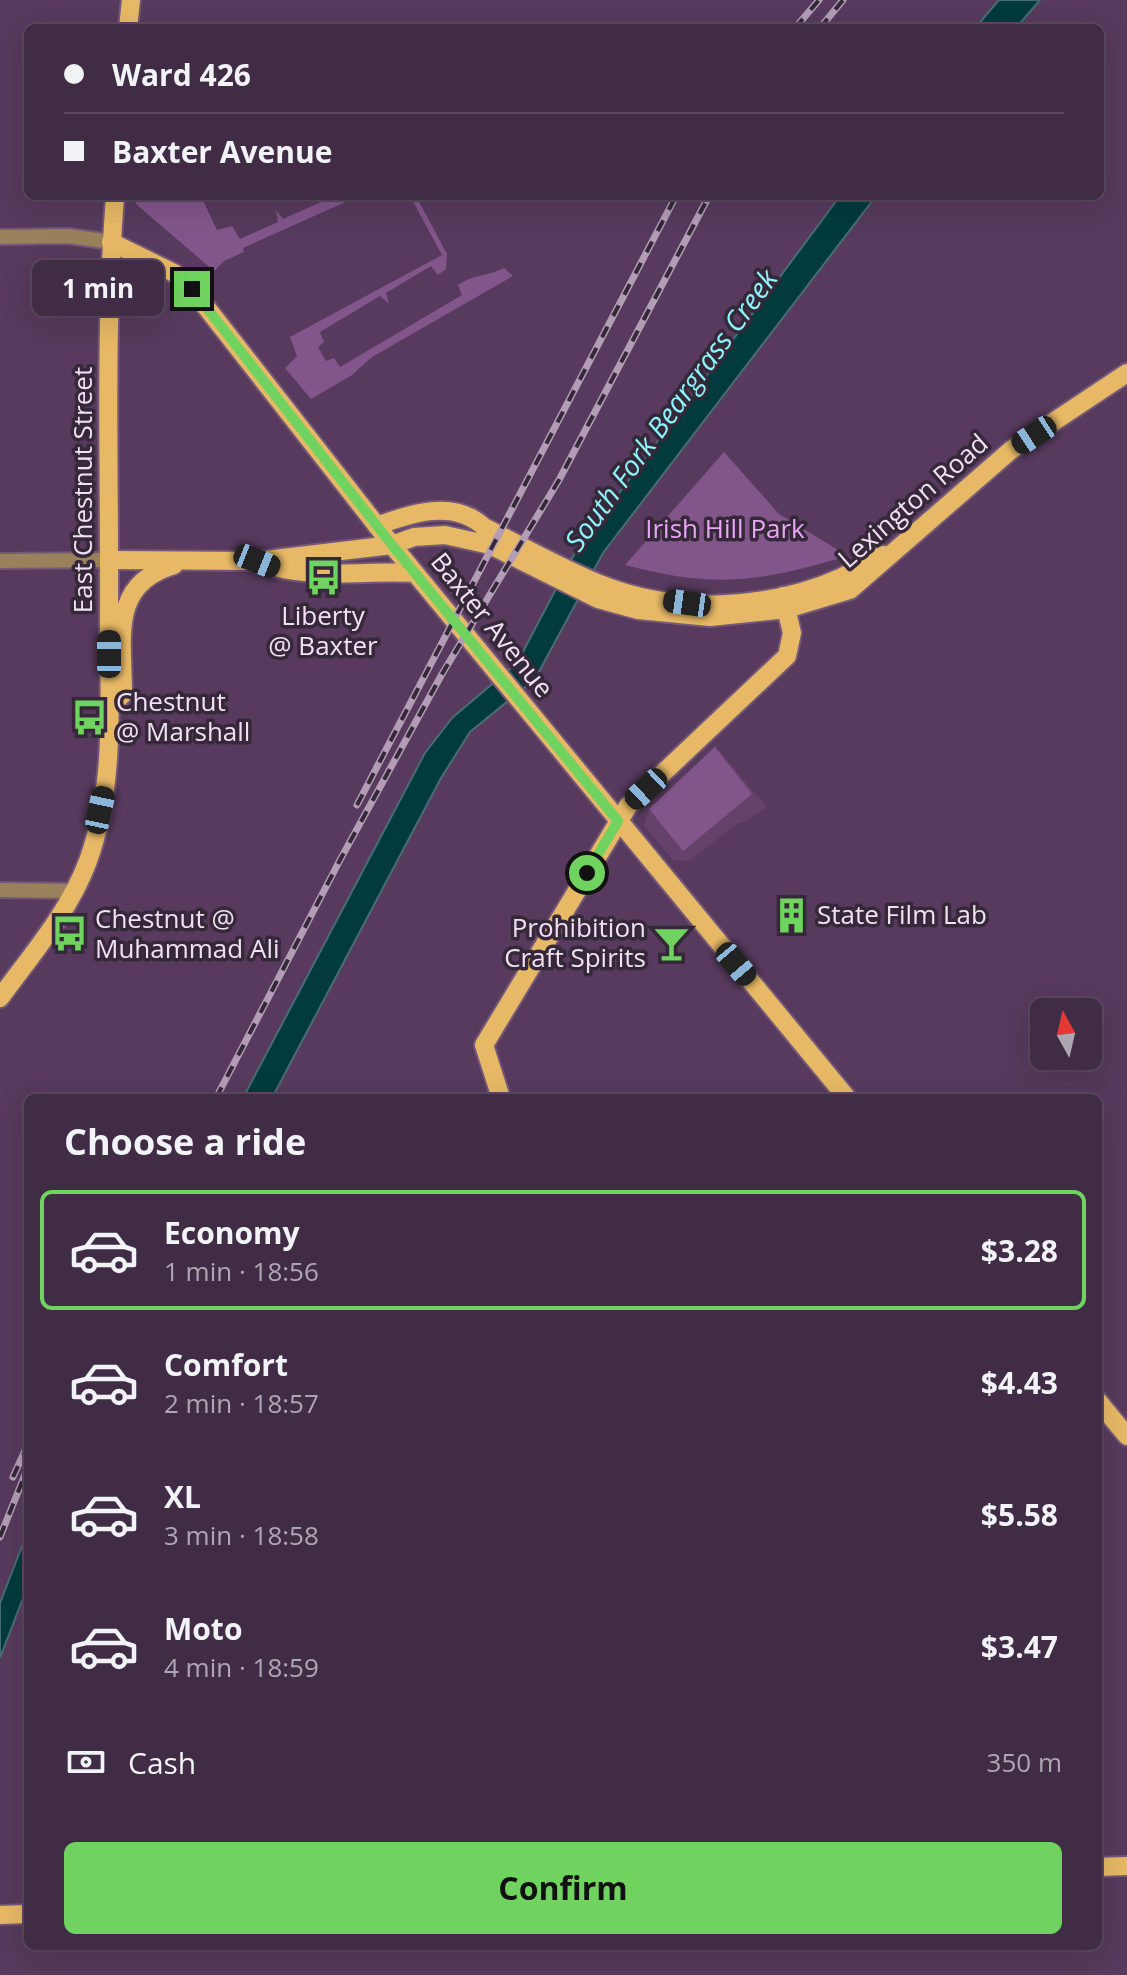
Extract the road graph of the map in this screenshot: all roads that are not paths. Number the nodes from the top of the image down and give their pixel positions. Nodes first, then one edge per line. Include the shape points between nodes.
1 (131, 0) edge
2 (128, 24) edge
3 (115, 200) edge
4 (0, 237) edge
5 (111, 242) junction
6 (1127, 373) edge
7 (377, 526) junction
8 (392, 545) junction
9 (110, 560) junction
10 (0, 561) edge
11 (187, 561) junction
12 (257, 561) junction
13 (545, 566) junction
14 (415, 573) junction
15 (785, 602) junction
16 (111, 706) junction
17 (618, 821) junction
18 (0, 890) edge
19 (74, 891) junction
20 (0, 998) edge
21 (500, 1094) edge
22 (844, 1094) edge
23 (1102, 1406) edge
24 (1127, 1436) edge
25 (1127, 1866) edge
26 (1102, 1867) edge
27 (24, 1914) edge
28 (0, 1915) edge

1 - 2 main road
3 - 5 main road
4 - 5 street via 68,236
5 - 7 main road, Baxter Avenue via 156,262 192,289
5 - 9 main road, East Chestnut Street
6 - 15 main road, Lexington Road via 1011,450 850,590
7 - 8 main road, Baxter Avenue
7 - 13 main road via 414,513 457,512 472,516
8 - 12 main road
8 - 13 main road via 430,535 474,539
8 - 14 main road, Baxter Avenue
9 - 10 street
9 - 11 main road
9 - 16 main road, East Chestnut Street
11 - 12 main road
11 - 16 main road via 146,576 129,595 123,625 123,694
12 - 14 main road via 274,568
13 - 15 main road, Lexington Road via 638,610 733,616
14 - 17 main road, Baxter Avenue
15 - 17 main road via 792,633 787,656
16 - 19 main road, East Chestnut Street via 105,788 89,856
17 - 21 main road via 484,1045
17 - 22 main road, Baxter Avenue
18 - 19 street
19 - 20 main road, East Chestnut Street
23 - 24 main road
25 - 26 main road
27 - 28 main road

